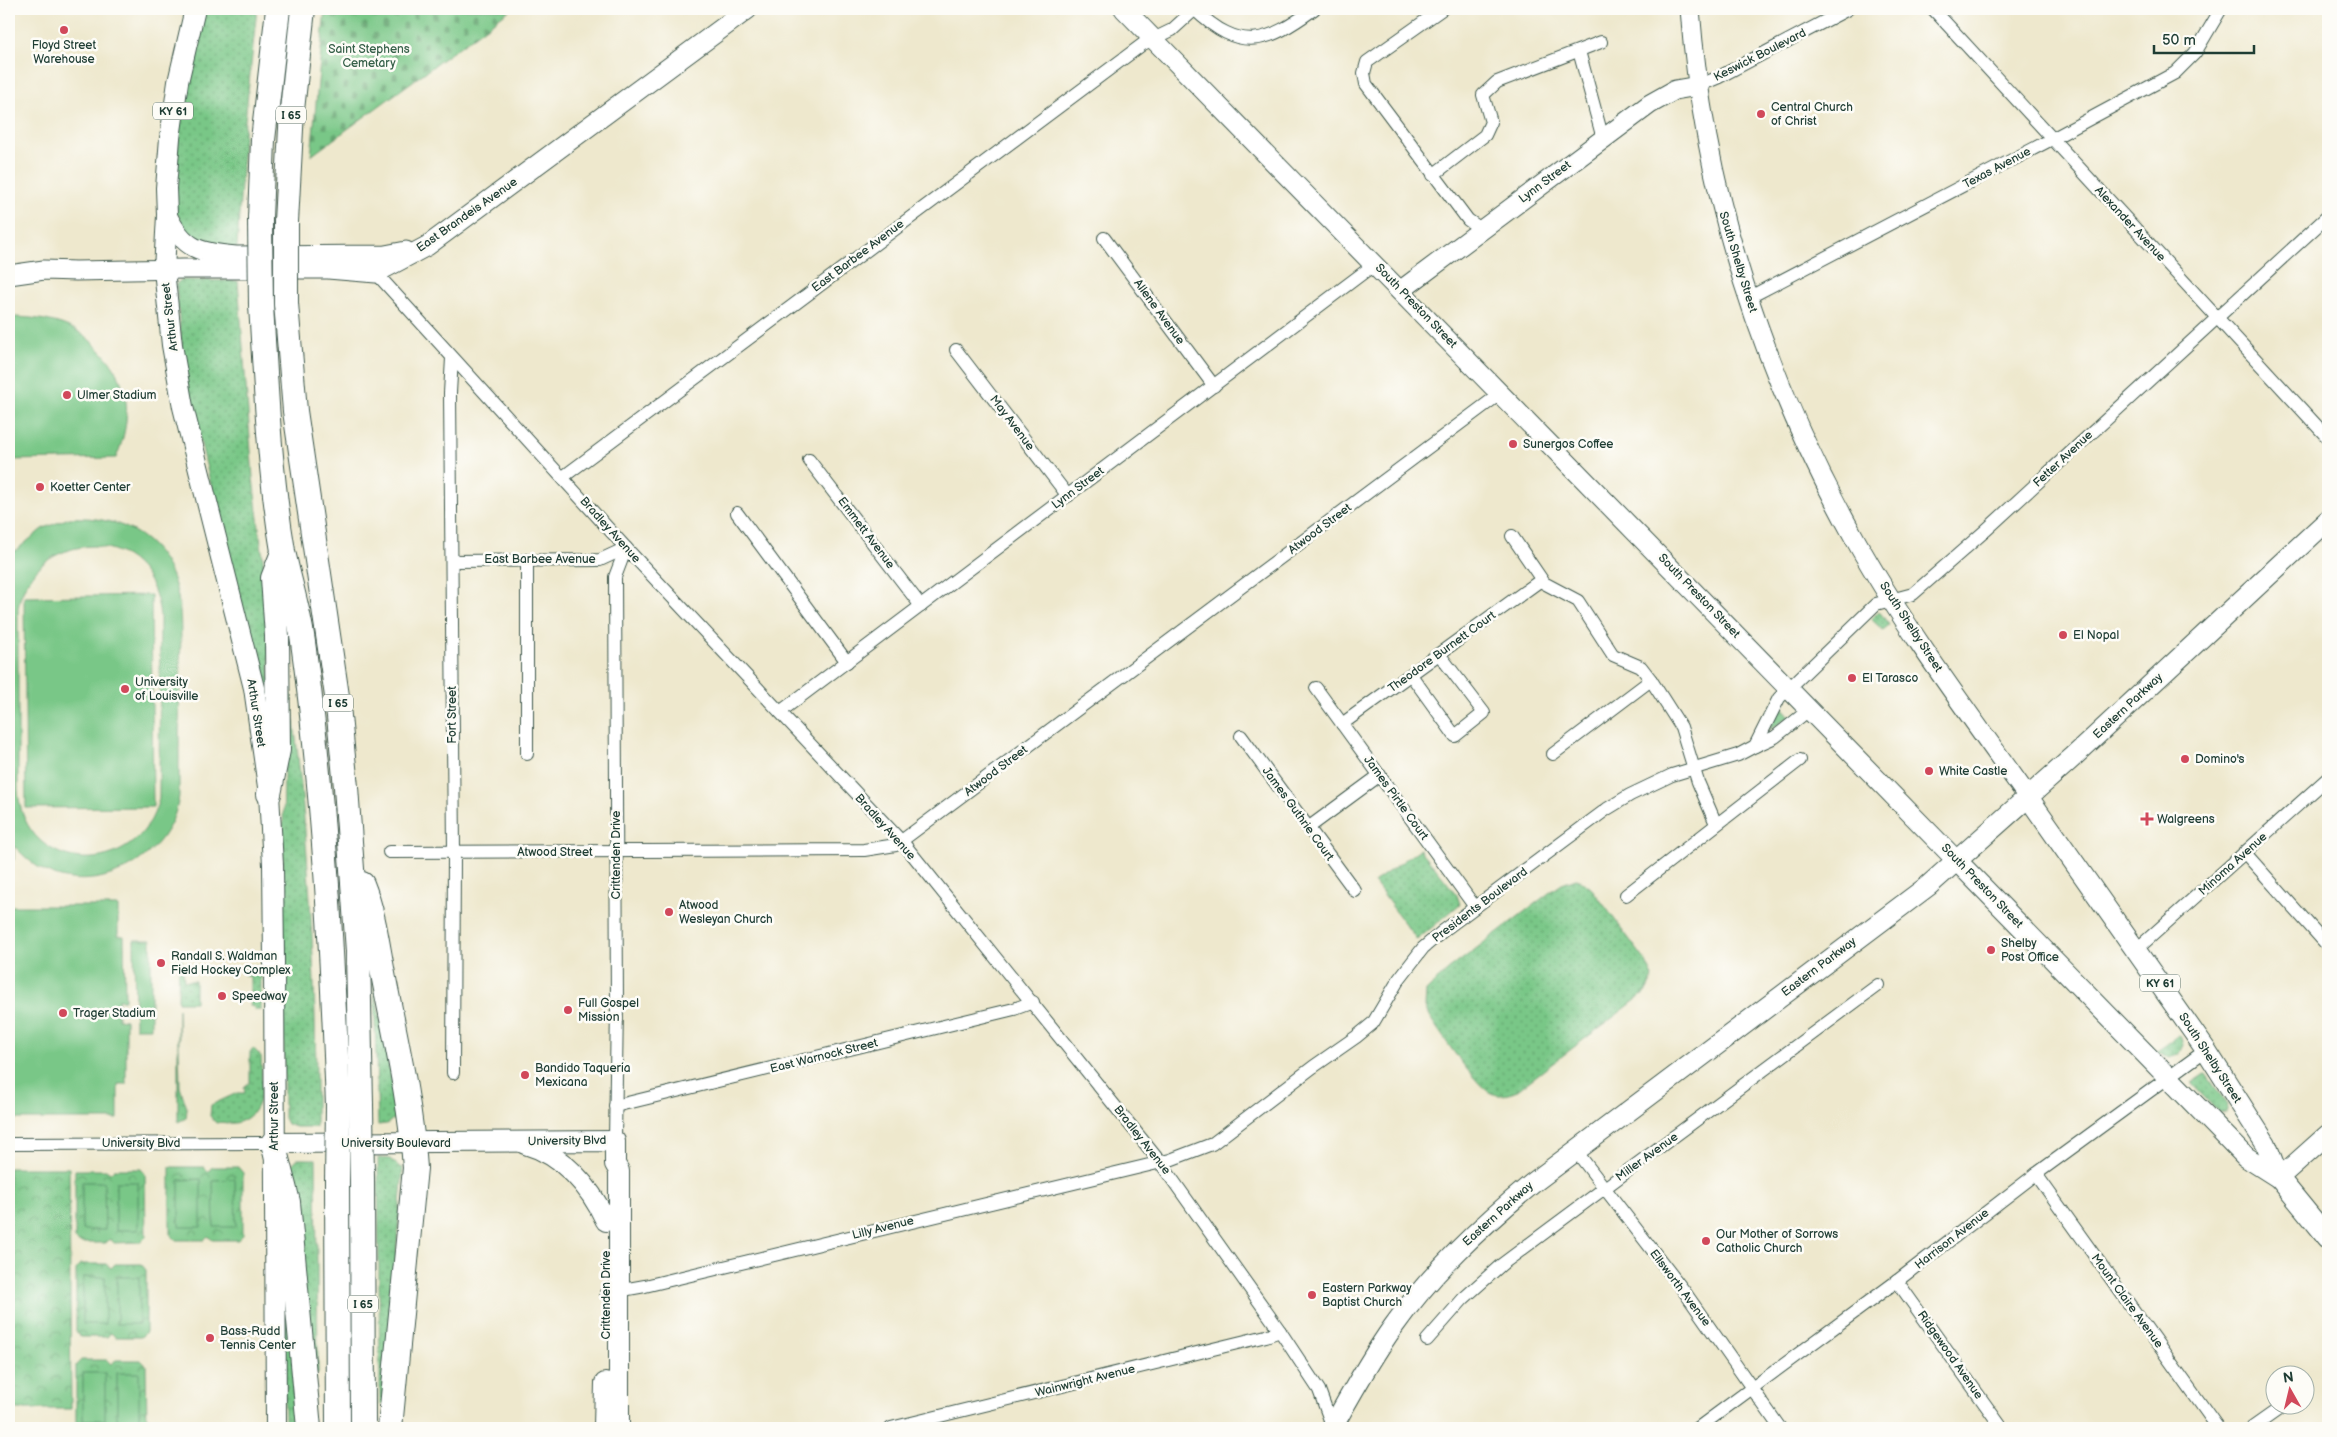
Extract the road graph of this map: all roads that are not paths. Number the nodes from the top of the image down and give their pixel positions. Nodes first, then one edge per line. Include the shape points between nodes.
1 (195, 9) edge
2 (278, 9) edge
3 (302, 9) edge
4 (748, 9) edge
5 (1124, 9) edge
6 (1195, 9) edge
7 (1314, 9) edge
8 (1442, 9) edge
9 (1690, 9) edge
10 (1848, 9) edge
11 (1933, 9) edge
12 (2222, 9) edge
13 (1154, 39) junction
14 (1602, 42) dead end
15 (1578, 51) junction
16 (1698, 86) junction
17 (1603, 139) junction
18 (2052, 139) junction
19 (1432, 175) junction
20 (167, 215) junction
21 (2328, 216) edge
22 (1481, 229) junction
23 (1104, 238) dead end
24 (427, 246) junction
25 (1375, 264) junction
26 (164, 270) junction
27 (76, 271) junction
28 (376, 273) junction
29 (9, 275) edge
30 (9, 285) edge
31 (1400, 291) junction
32 (1748, 298) junction
33 (2217, 318) junction
34 (956, 350) dead end
35 (452, 358) junction
36 (1214, 386) junction
37 (1502, 393) junction
38 (2328, 438) edge
39 (809, 460) dead end
40 (563, 477) junction
41 (1068, 496) junction
42 (737, 514) dead end
43 (2328, 520) edge
44 (1512, 536) dead end
45 (626, 548) junction
46 (284, 551) junction
47 (527, 560) junction
48 (452, 561) junction
49 (1541, 580) junction
50 (1892, 600) junction
51 (921, 606) junction
52 (1439, 654) junction
53 (847, 662) junction
54 (1411, 675) junction
55 (1651, 680) junction
56 (1316, 688) dead end
57 (1790, 689) junction
58 (1810, 709) junction
59 (780, 712) junction
60 (1342, 724) junction
61 (1241, 736) dead end
62 (1755, 746) junction
63 (527, 754) dead end
64 (1553, 754) dead end
65 (1800, 760) dead end
66 (1694, 768) junction
67 (1380, 775) junction
68 (2328, 778) edge
69 (269, 794) junction
70 (2028, 797) junction
71 (1716, 824) junction
72 (1308, 828) junction
73 (901, 842) junction
74 (454, 851) junction
75 (389, 852) dead end
76 (616, 852) junction
77 (350, 853) junction
78 (2245, 853) junction
79 (1957, 861) junction
80 (1355, 891) dead end
81 (1626, 895) dead end
82 (1475, 907) junction
83 (2328, 946) edge
84 (2137, 950) junction
85 (1878, 985) dead end
86 (1033, 1002) junction
87 (2206, 1050) junction
88 (452, 1073) dead end
89 (2169, 1076) junction
90 (615, 1106) junction
91 (2328, 1134) edge
92 (615, 1141) junction
93 (519, 1142) junction
94 (273, 1143) junction
95 (414, 1143) junction
96 (9, 1144) edge
97 (1576, 1151) junction
98 (1160, 1162) junction
99 (615, 1164) junction
100 (2036, 1174) junction
101 (2279, 1178) junction
102 (1604, 1188) junction
103 (606, 1221) junction
104 (2328, 1238) edge
105 (1897, 1281) junction
106 (613, 1292) junction
107 (1280, 1331) junction
108 (1427, 1340) dead end
109 (1752, 1388) junction
110 (2272, 1414) edge
111 (276, 1428) edge
112 (309, 1428) edge
113 (338, 1428) edge
114 (363, 1428) edge
115 (390, 1428) edge
116 (604, 1428) edge
117 (619, 1428) edge
118 (890, 1428) edge
119 (1332, 1428) edge
120 (1698, 1428) edge
121 (1780, 1428) edge
122 (2002, 1428) edge
123 (2218, 1428) edge
124 (2252, 1428) edge

1 - 20 main road, Arthur Street / KY 61 via 173,111 166,188
2 - 46 highway, I 65, bridge via 264,140 260,305 265,394
3 - 77 highway, I 65, bridge via 292,110 286,222 286,303 295,411 337,696
4 - 24 main road, East Brandeis Avenue / KY 61
5 - 13 main road, South Preston Street / KY 61
6 - 7 street via 1221,31 1245,38 1282,31
6 - 13 street, East Barbee Avenue via 1172,30
8 - 19 street via 1367,62 1364,73 1366,84
9 - 16 main road, South Shelby Street
10 - 16 street, Keswick Boulevard
11 - 18 street, Alexander Avenue
12 - 18 street, Texas Avenue via 2195,53 2175,73
13 - 25 main road, South Preston Street / KY 61
13 - 40 street, East Barbee Avenue via 1143,44
14 - 15 street
15 - 17 street
15 - 19 street via 1496,82 1488,88 1483,96 1491,122 1485,134
16 - 17 main road, Lynn Street via 1675,90
16 - 32 main road, South Shelby Street / KY 61 via 1717,190
17 - 22 main road, Lynn Street
18 - 32 street, Texas Avenue
18 - 33 street, Alexander Avenue
19 - 22 street via 1468,220
20 - 24 main road, KY 61 via 176,235 192,247 214,254 385,255
20 - 26 main road, Arthur Street
21 - 33 street, Fetter Avenue
22 - 31 main road, Lynn Street
23 - 36 street, Allene Avenue
24 - 28 main road, East Brandeis Avenue
25 - 31 main road, South Preston Street / KY 61
25 - 36 street, Lynn Street
26 - 27 main road
26 - 28 main road via 328,269
26 - 69 main road, Arthur Street via 183,407 254,688
27 - 29 main road via 44,270
27 - 30 main road
28 - 35 street, Bradley Avenue
31 - 37 main road, South Preston Street / KY 61
32 - 50 main road, South Shelby Street / KY 61 via 1815,463
33 - 38 street, Alexander Avenue
33 - 50 street, Fetter Avenue via 1986,531 1913,594
34 - 41 street, May Avenue
35 - 40 street, Bradley Avenue
35 - 48 street, Fort Street
36 - 41 street, Lynn Street
37 - 57 main road, South Preston Street / KY 61
37 - 73 street, Atwood Street
39 - 51 street, Emmett Avenue
40 - 45 street, Bradley Avenue
41 - 51 street, Lynn Street
42 - 53 street
43 - 70 main road, Eastern Parkway
44 - 49 street
45 - 47 street, East Barbee Avenue via 600,560
45 - 59 street, Bradley Avenue
45 - 76 street, Crittenden Drive via 615,577
46 - 69 highway via 273,578 278,750
46 - 113 highway, I 65, bridge via 303,638 316,744 332,954 338,1105
47 - 48 street, East Barbee Avenue
47 - 63 street
48 - 74 street, Fort Street
49 - 52 street, Theodore Burnett Court
49 - 55 street via 1578,601 1613,655 1641,667
50 - 57 street, Fetter Avenue via 1876,604
50 - 70 main road, South Shelby Street / KY 61
51 - 53 street, Lynn Street
52 - 54 street, Theodore Burnett Court
52 - 54 street via 1484,712 1455,736
53 - 59 street, Lynn Street
54 - 60 street, Theodore Burnett Court
55 - 64 street
55 - 66 street via 1681,727
56 - 60 street, James Pirtle Court
57 - 58 main road, South Preston Street / KY 61
57 - 62 street via 1779,698
58 - 62 street, Presidents Boulevard via 1775,736
58 - 79 main road, South Preston Street / KY 61
59 - 73 street, Bradley Avenue
60 - 67 street, James Pirtle Court
61 - 72 street, James Guthrie Court
62 - 66 street, Presidents Boulevard via 1738,755
65 - 71 street
66 - 71 street
66 - 82 street, Presidents Boulevard via 1655,782 1622,800
67 - 72 street
67 - 82 street, James Pirtle Court
68 - 78 street, Minoma Avenue
69 - 94 main road, Arthur Street via 274,922
70 - 79 main road, Eastern Parkway
70 - 84 main road, South Shelby Street / KY 61
71 - 81 street
72 - 80 street, James Guthrie Court
73 - 76 street, Atwood Street via 864,850
73 - 86 street, Bradley Avenue
74 - 75 street, Atwood Street
74 - 76 street, Atwood Street
74 - 88 street, Fort Street
76 - 90 street, Crittenden Drive
77 - 95 highway via 375,928
77 - 114 highway, I 65, bridge via 358,951 362,1105
78 - 83 street
78 - 84 street, Minoma Avenue
79 - 89 main road, South Preston Street / KY 61
79 - 97 main road, Eastern Parkway
82 - 98 street, Presidents Boulevard via 1423,948 1399,979 1373,1023 1356,1037 1212,1144
84 - 87 main road, South Shelby Street / KY 61
85 - 102 street, Miller Avenue
86 - 90 street, East Warnock Street
86 - 98 street, Bradley Avenue
87 - 89 street, Harrison Avenue
87 - 101 main road, South Shelby Street / KY 61 via 2266,1144
89 - 100 street, Harrison Avenue
89 - 101 main road, South Preston Street / KY 61 via 2246,1157
90 - 92 street, Crittenden Drive
91 - 101 main road
92 - 93 main road, University Blvd
92 - 99 main road, Crittenden Drive
93 - 95 main road, University Boulevard
93 - 103 main road via 542,1150 579,1178 591,1192
94 - 95 main road, University Boulevard
94 - 96 street, University Blvd
94 - 111 main road, Arthur Street
94 - 112 highway via 288,1202
95 - 115 highway via 415,1168
97 - 102 street, Ellsworth Avenue
97 - 119 main road, Eastern Parkway via 1498,1212 1432,1278 1376,1351
98 - 106 street, Lilly Avenue
98 - 107 street, Bradley Avenue
99 - 103 main road, Crittenden Drive via 608,1171
99 - 106 main road, Crittenden Drive via 619,1171
100 - 105 street, Harrison Avenue
100 - 123 street, Mount Claire Avenue
101 - 104 main road, KY 61
102 - 108 street, Miller Avenue via 1501,1265 1463,1299
102 - 109 street, Ellsworth Avenue via 1684,1291
103 - 106 main road, Crittenden Drive
105 - 109 street, Harrison Avenue
105 - 122 street, Ridgewood Avenue
106 - 116 main road, Crittenden Drive
106 - 117 main road, Crittenden Drive
107 - 118 street, Wainwright Avenue
107 - 119 street, Bradley Avenue via 1319,1390
109 - 120 street, Harrison Avenue
109 - 121 street, Ellsworth Avenue
110 - 124 street

